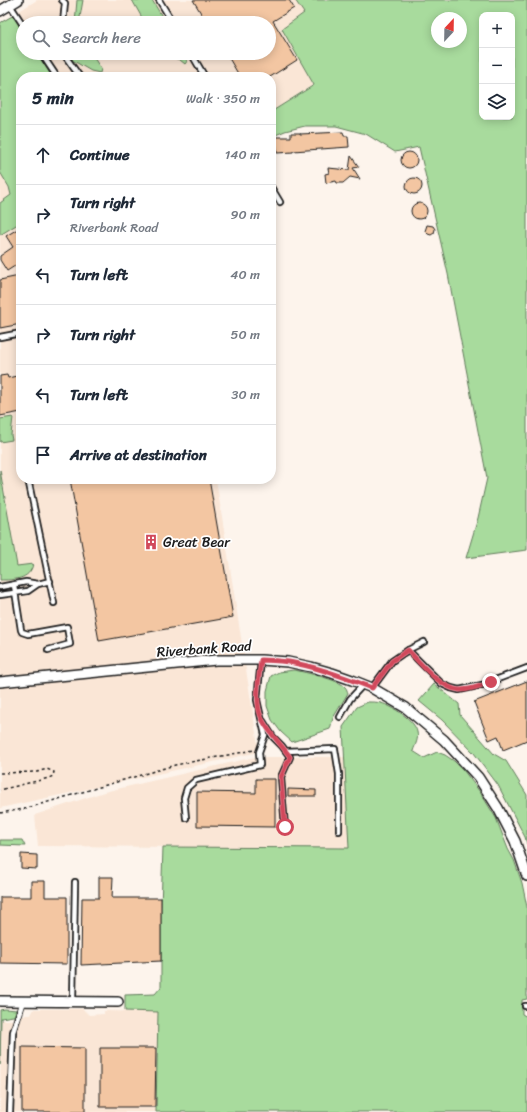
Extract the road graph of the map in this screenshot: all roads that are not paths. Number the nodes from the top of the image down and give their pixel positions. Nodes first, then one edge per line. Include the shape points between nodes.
1 (18, 0) edge
2 (62, 0) edge
3 (159, 0) edge
4 (10, 5) junction
5 (0, 11) edge
6 (17, 16) edge
7 (64, 16) edge
8 (169, 16) edge
9 (46, 60) edge
10 (69, 60) edge
11 (195, 60) edge
12 (54, 72) edge
13 (77, 72) edge
14 (202, 72) edge
15 (276, 195) edge
16 (280, 202) dead end
17 (16, 334) edge
18 (0, 337) edge
19 (29, 484) edge
20 (50, 581) junction
21 (38, 584) junction
22 (14, 585) junction
23 (0, 587) edge
24 (15, 593) junction
25 (0, 595) edge
26 (54, 604) dead end
27 (424, 642) dead end
28 (48, 650) dead end
29 (408, 650) junction
30 (261, 660) junction
31 (527, 668) edge
32 (0, 682) edge
33 (363, 684) junction
34 (372, 688) junction
35 (340, 717) dead end
36 (261, 718) junction
37 (286, 751) junction
38 (186, 818) dead end
39 (285, 827) dead end
40 (339, 831) dead end
41 (527, 876) edge
42 (75, 882) dead end
43 (0, 1001) edge
44 (23, 1001) junction
45 (73, 1001) junction
46 (118, 1002) dead end
47 (10, 1112) edge

1 - 4 street
2 - 7 lane via 65,3
3 - 8 lane
4 - 5 street
4 - 6 lane
9 - 12 lane
10 - 13 lane
11 - 14 lane
15 - 16 lane
17 - 18 lane
19 - 20 lane
20 - 21 lane
20 - 26 lane
21 - 22 lane via 26,582
21 - 24 lane via 28,591
22 - 23 lane
22 - 24 lane
24 - 25 lane
24 - 28 lane via 22,632 28,634 67,627 70,644
27 - 29 lane
29 - 31 lane via 442,684 459,690 482,685
29 - 34 lane via 392,661
30 - 32 street, Riverbank Road via 216,660
30 - 33 street, Riverbank Road via 311,667
30 - 36 lane via 257,700
33 - 34 street, Riverbank Road
33 - 35 lane via 350,699
34 - 41 street, Riverbank Road via 406,708 444,740 478,777 515,841
36 - 37 lane
36 - 38 lane via 265,735 259,752 260,765 196,780 187,788 184,798
37 - 39 lane via 290,757 281,777
37 - 40 lane via 335,749 339,774
42 - 45 lane
43 - 44 street
44 - 45 street
44 - 47 lane via 13,1032
45 - 46 street

